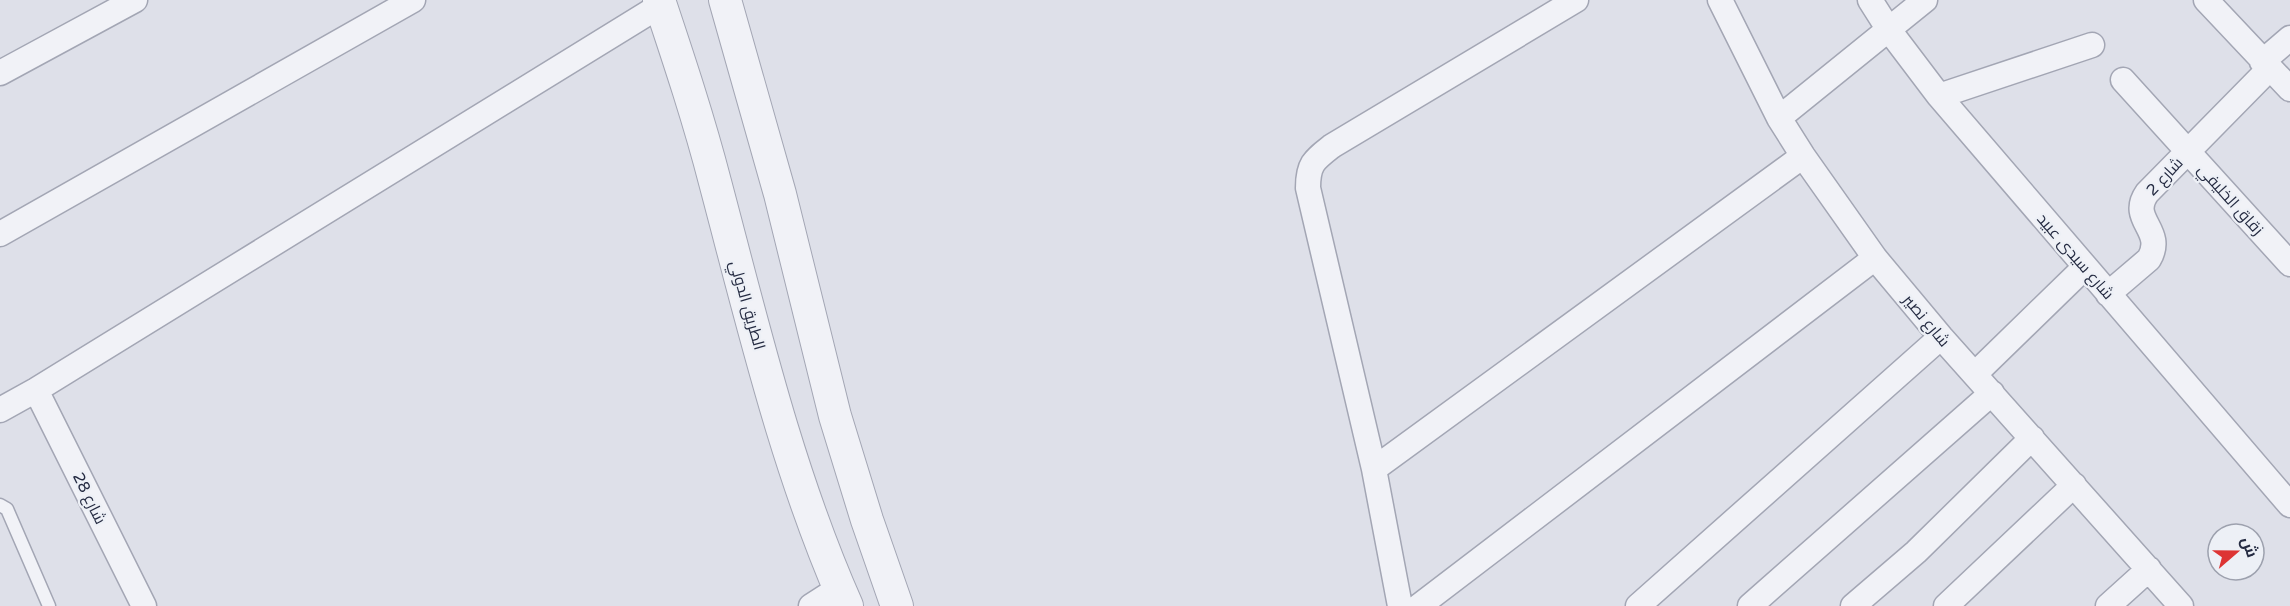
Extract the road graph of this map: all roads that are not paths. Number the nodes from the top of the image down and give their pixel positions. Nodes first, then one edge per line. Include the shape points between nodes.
1 (135, 0) edge
2 (413, 0) edge
3 (725, 0) edge
4 (1576, 0) edge
5 (1720, 0) edge
6 (1869, 0) edge
7 (1925, 0) edge
8 (2206, 0) edge
9 (660, 3) edge
10 (1889, 30) junction
11 (2290, 38) edge
12 (2092, 45) dead end
13 (2266, 66) junction
14 (0, 73) edge
15 (2123, 80) dead end
16 (2290, 89) edge
17 (1940, 96) junction
18 (1779, 118) junction
19 (2188, 151) junction
20 (1803, 156) junction
21 (0, 234) edge
22 (1875, 258) junction
23 (2290, 264) edge
24 (2085, 267) junction
25 (2108, 294) junction
26 (1941, 337) junction
27 (1975, 374) junction
28 (36, 390) junction
29 (1992, 393) junction
30 (0, 410) edge
31 (2032, 438) junction
32 (1374, 469) junction
33 (2074, 485) junction
34 (0, 505) edge
35 (2290, 505) edge
36 (2149, 569) junction
37 (843, 597) edge
38 (49, 606) edge
39 (144, 606) edge
40 (811, 606) edge
41 (897, 606) edge
42 (1400, 606) edge
43 (1419, 606) edge
44 (1638, 606) edge
45 (1750, 606) edge
46 (1853, 606) edge
47 (1946, 606) edge
48 (2108, 606) edge
49 (2181, 606) edge

1 - 14 street
2 - 21 street
3 - 41 street via 780,194 835,416
4 - 32 street via 1332,146 1308,172 1308,188
5 - 18 street, شارع نصير
6 - 10 street, شارع سيدى عبيد
7 - 10 street
8 - 13 street
9 - 28 street
9 - 37 street, الطريق الدولي via 690,93 737,272 804,497
10 - 17 street, شارع سيدى عبيد
10 - 18 street
11 - 13 street, شارع 2
12 - 17 street
13 - 16 street
13 - 19 street, شارع 2
15 - 19 street, زقاق الخليفي
17 - 24 street, شارع سيدى عبيد
18 - 20 street, شارع نصير
19 - 23 street, زقاق الخليفي
19 - 25 street, شارع 2 via 2141,202 2141,213 2155,243 2149,259
20 - 22 street, شارع نصير
20 - 32 street
22 - 26 street, شارع نصير
22 - 43 street
24 - 25 street, شارع سيدى عبيد
24 - 27 street
25 - 35 street, شارع سيدى عبيد
26 - 27 street, شارع نصير
26 - 44 street
27 - 29 street, شارع نصير
28 - 30 street
28 - 39 street, شارع 28
29 - 31 street, شارع نصير
29 - 45 street
31 - 33 street, شارع نصير
31 - 46 street via 1916,552
32 - 42 street
33 - 36 street, شارع نصير
33 - 47 street
34 - 38 lane via 7,510
36 - 48 street
36 - 49 street, شارع نصير
37 - 40 street

